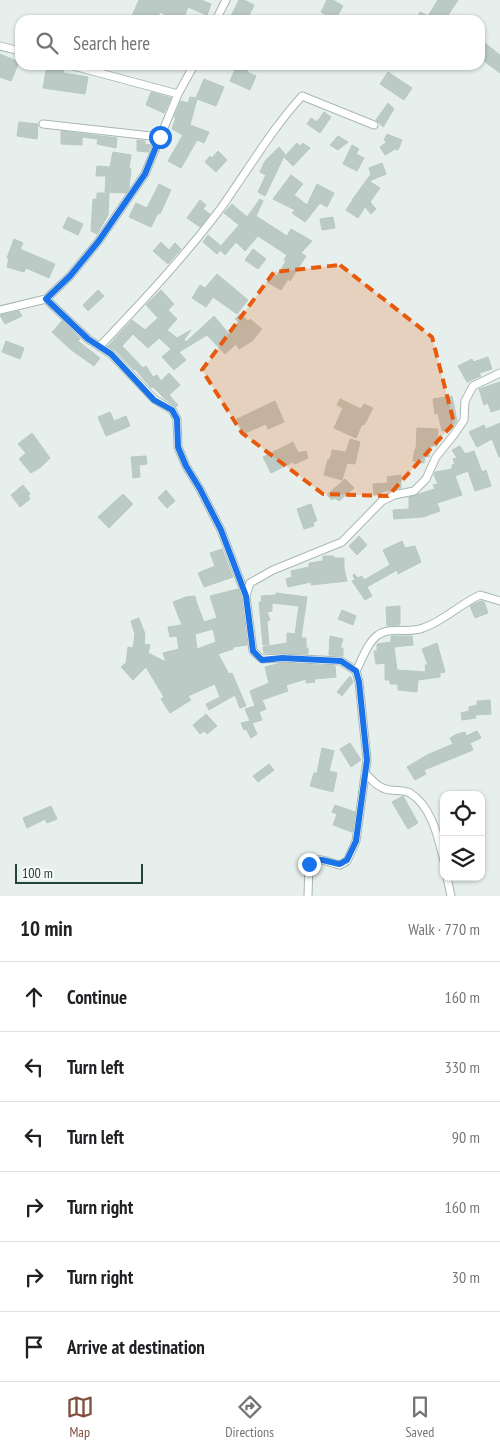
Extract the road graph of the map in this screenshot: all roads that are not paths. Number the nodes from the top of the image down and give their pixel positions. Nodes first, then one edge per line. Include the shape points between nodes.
1 (226, 0) edge
2 (218, 15) edge
3 (0, 46) edge
4 (15, 50) edge
5 (89, 70) edge
6 (191, 70) edge
7 (178, 94) junction
8 (43, 124) dead end
9 (374, 125) dead end
10 (160, 137) junction
11 (46, 299) junction
12 (0, 310) edge
13 (100, 346) junction
14 (500, 373) edge
15 (246, 596) junction
16 (500, 600) edge
17 (356, 671) junction
18 (365, 773) junction
19 (440, 844) edge
20 (448, 881) edge
21 (308, 896) edge
22 (451, 896) edge

1 - 2 street
3 - 4 street
5 - 7 street
6 - 7 street
7 - 10 street
8 - 10 street
9 - 13 street via 302,96 283,116 195,242
10 - 11 street via 145,174 98,242
11 - 12 street
11 - 13 street via 76,329
13 - 15 street via 117,359 154,400 172,410 177,419 178,447 221,530
14 - 15 street via 473,386 464,401 464,420 436,457 426,479 414,491 394,494 382,501 342,542 273,570 250,583
15 - 17 street via 253,651 262,660 341,661
16 - 17 street via 480,595 422,629 411,632 388,630 370,644
17 - 18 street via 363,712
18 - 19 street via 378,786 409,792 427,810
18 - 21 street via 356,841 347,860 340,864 312,860 309,864
20 - 22 street

